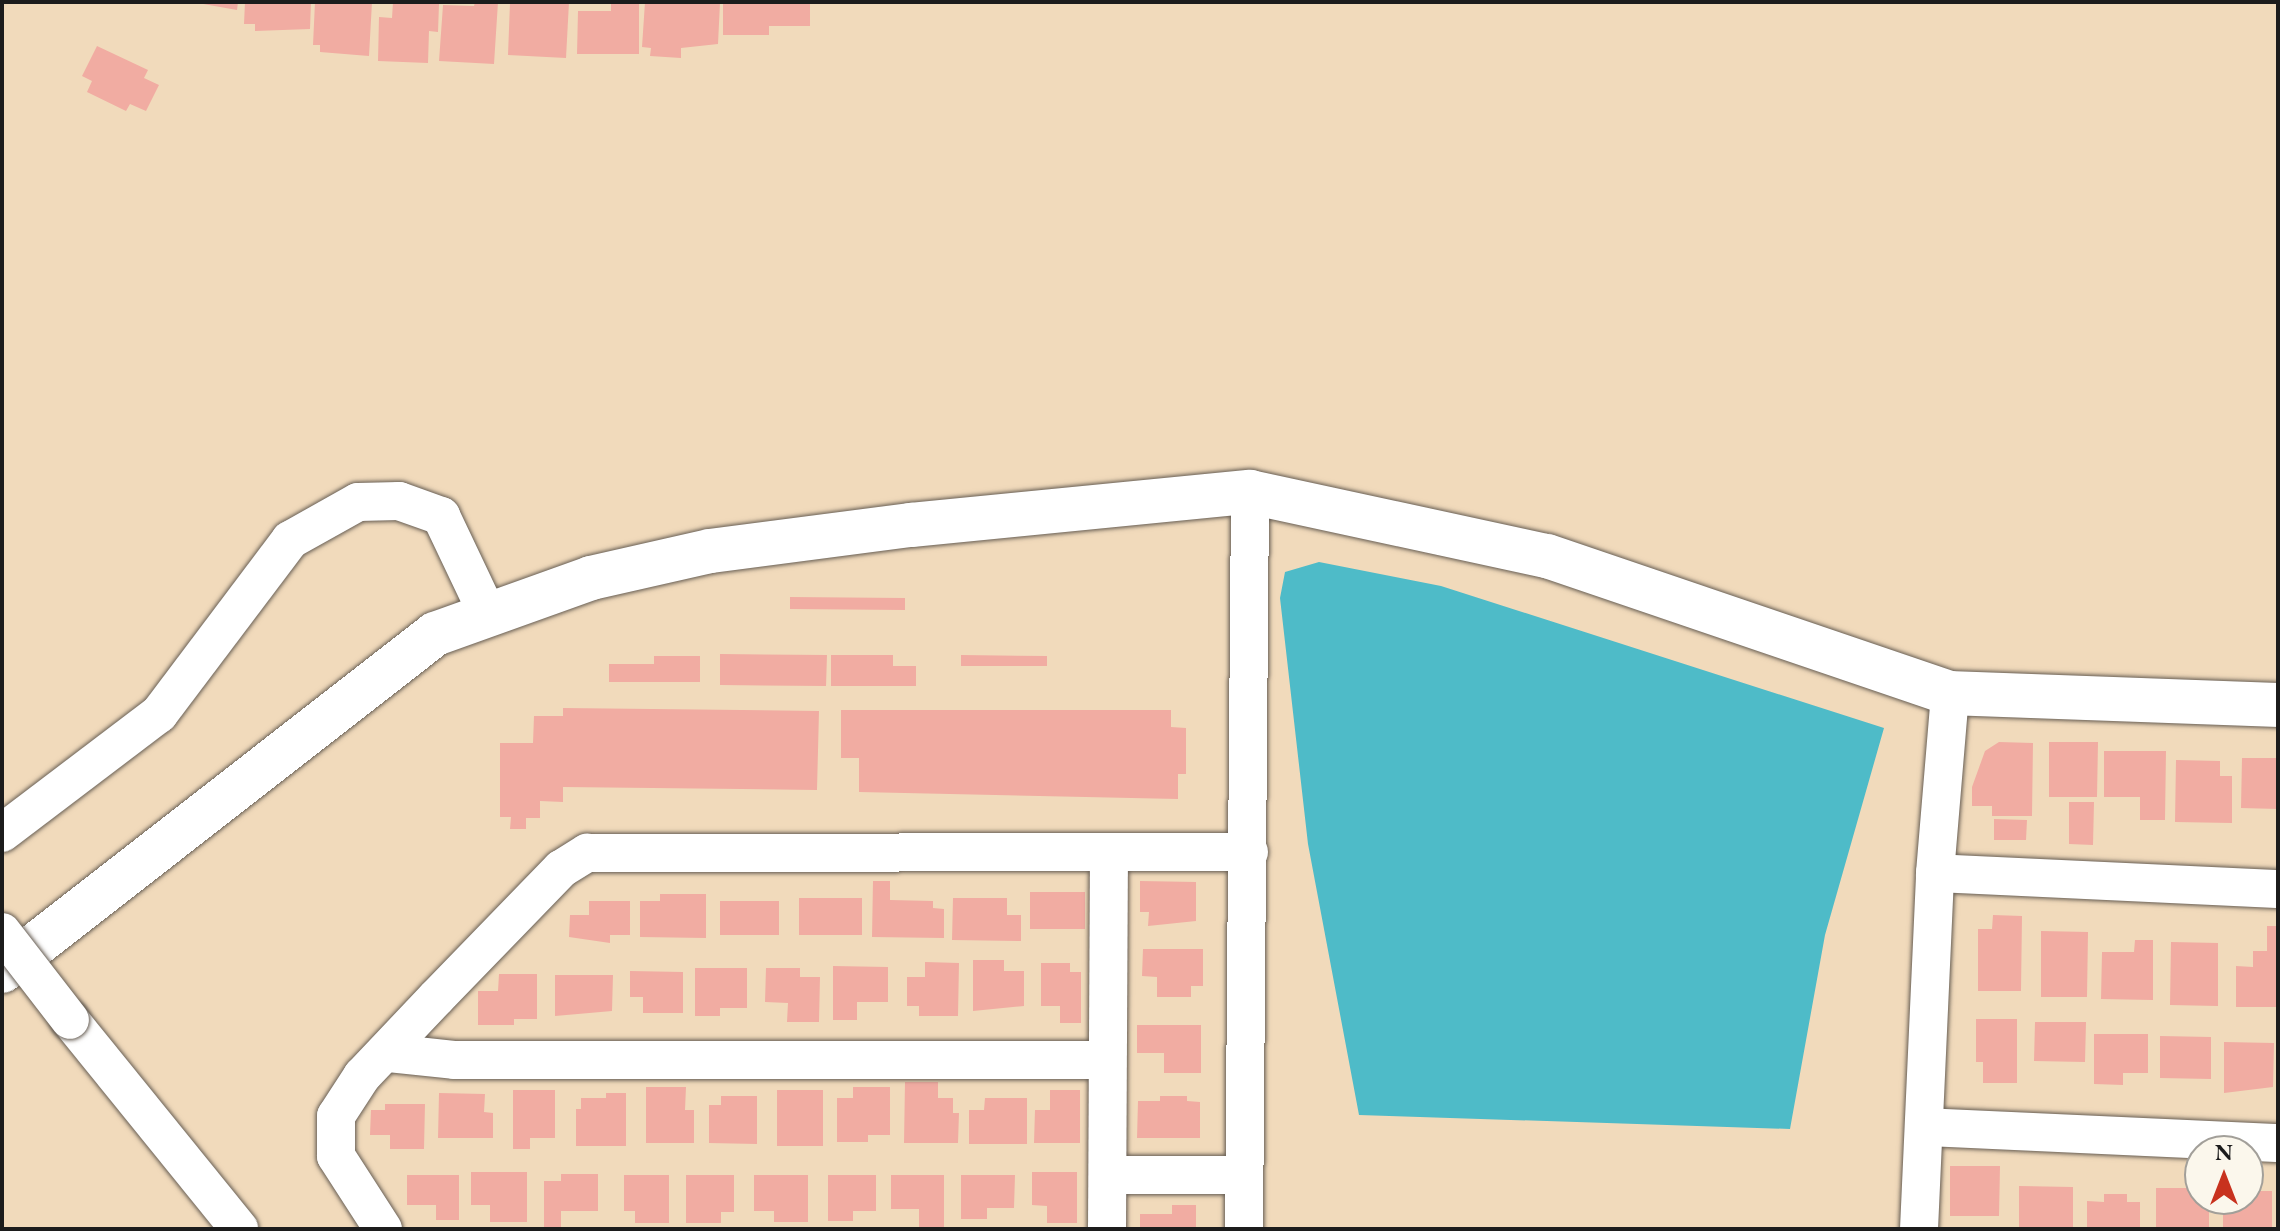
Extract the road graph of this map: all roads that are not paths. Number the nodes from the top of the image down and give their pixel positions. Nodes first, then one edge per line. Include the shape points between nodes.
1 (1250, 492) junction
2 (487, 613) junction
3 (1950, 693) junction
4 (2278, 705) edge
5 (2, 833) edge
6 (1249, 852) junction
7 (1109, 853) junction
8 (1935, 873) junction
9 (2278, 889) edge
10 (2, 932) edge
11 (2, 971) edge
12 (389, 1053) junction
13 (1107, 1060) junction
14 (1925, 1127) junction
15 (2278, 1143) edge
16 (1111, 1175) junction
17 (1243, 1175) junction
18 (239, 1229) edge
19 (383, 1229) edge
20 (1107, 1229) edge
21 (1244, 1229) edge
22 (1919, 1229) edge

1 - 2 street via 911,525 710,551 591,578
1 - 3 street via 1547,556
1 - 6 street
2 - 5 street via 441,516 399,501 358,502 290,540 159,714
2 - 11 street via 435,634
3 - 4 street
3 - 8 street
6 - 7 street
6 - 17 street
7 - 12 street via 587,853 561,869
7 - 13 street
8 - 9 street
8 - 14 street
10 - 18 street, bridge
12 - 13 street via 454,1060
12 - 19 street via 362,1076 336,1116 333,1135 336,1156
13 - 16 street
14 - 15 street
14 - 22 street
16 - 17 street
16 - 20 street
17 - 21 street

